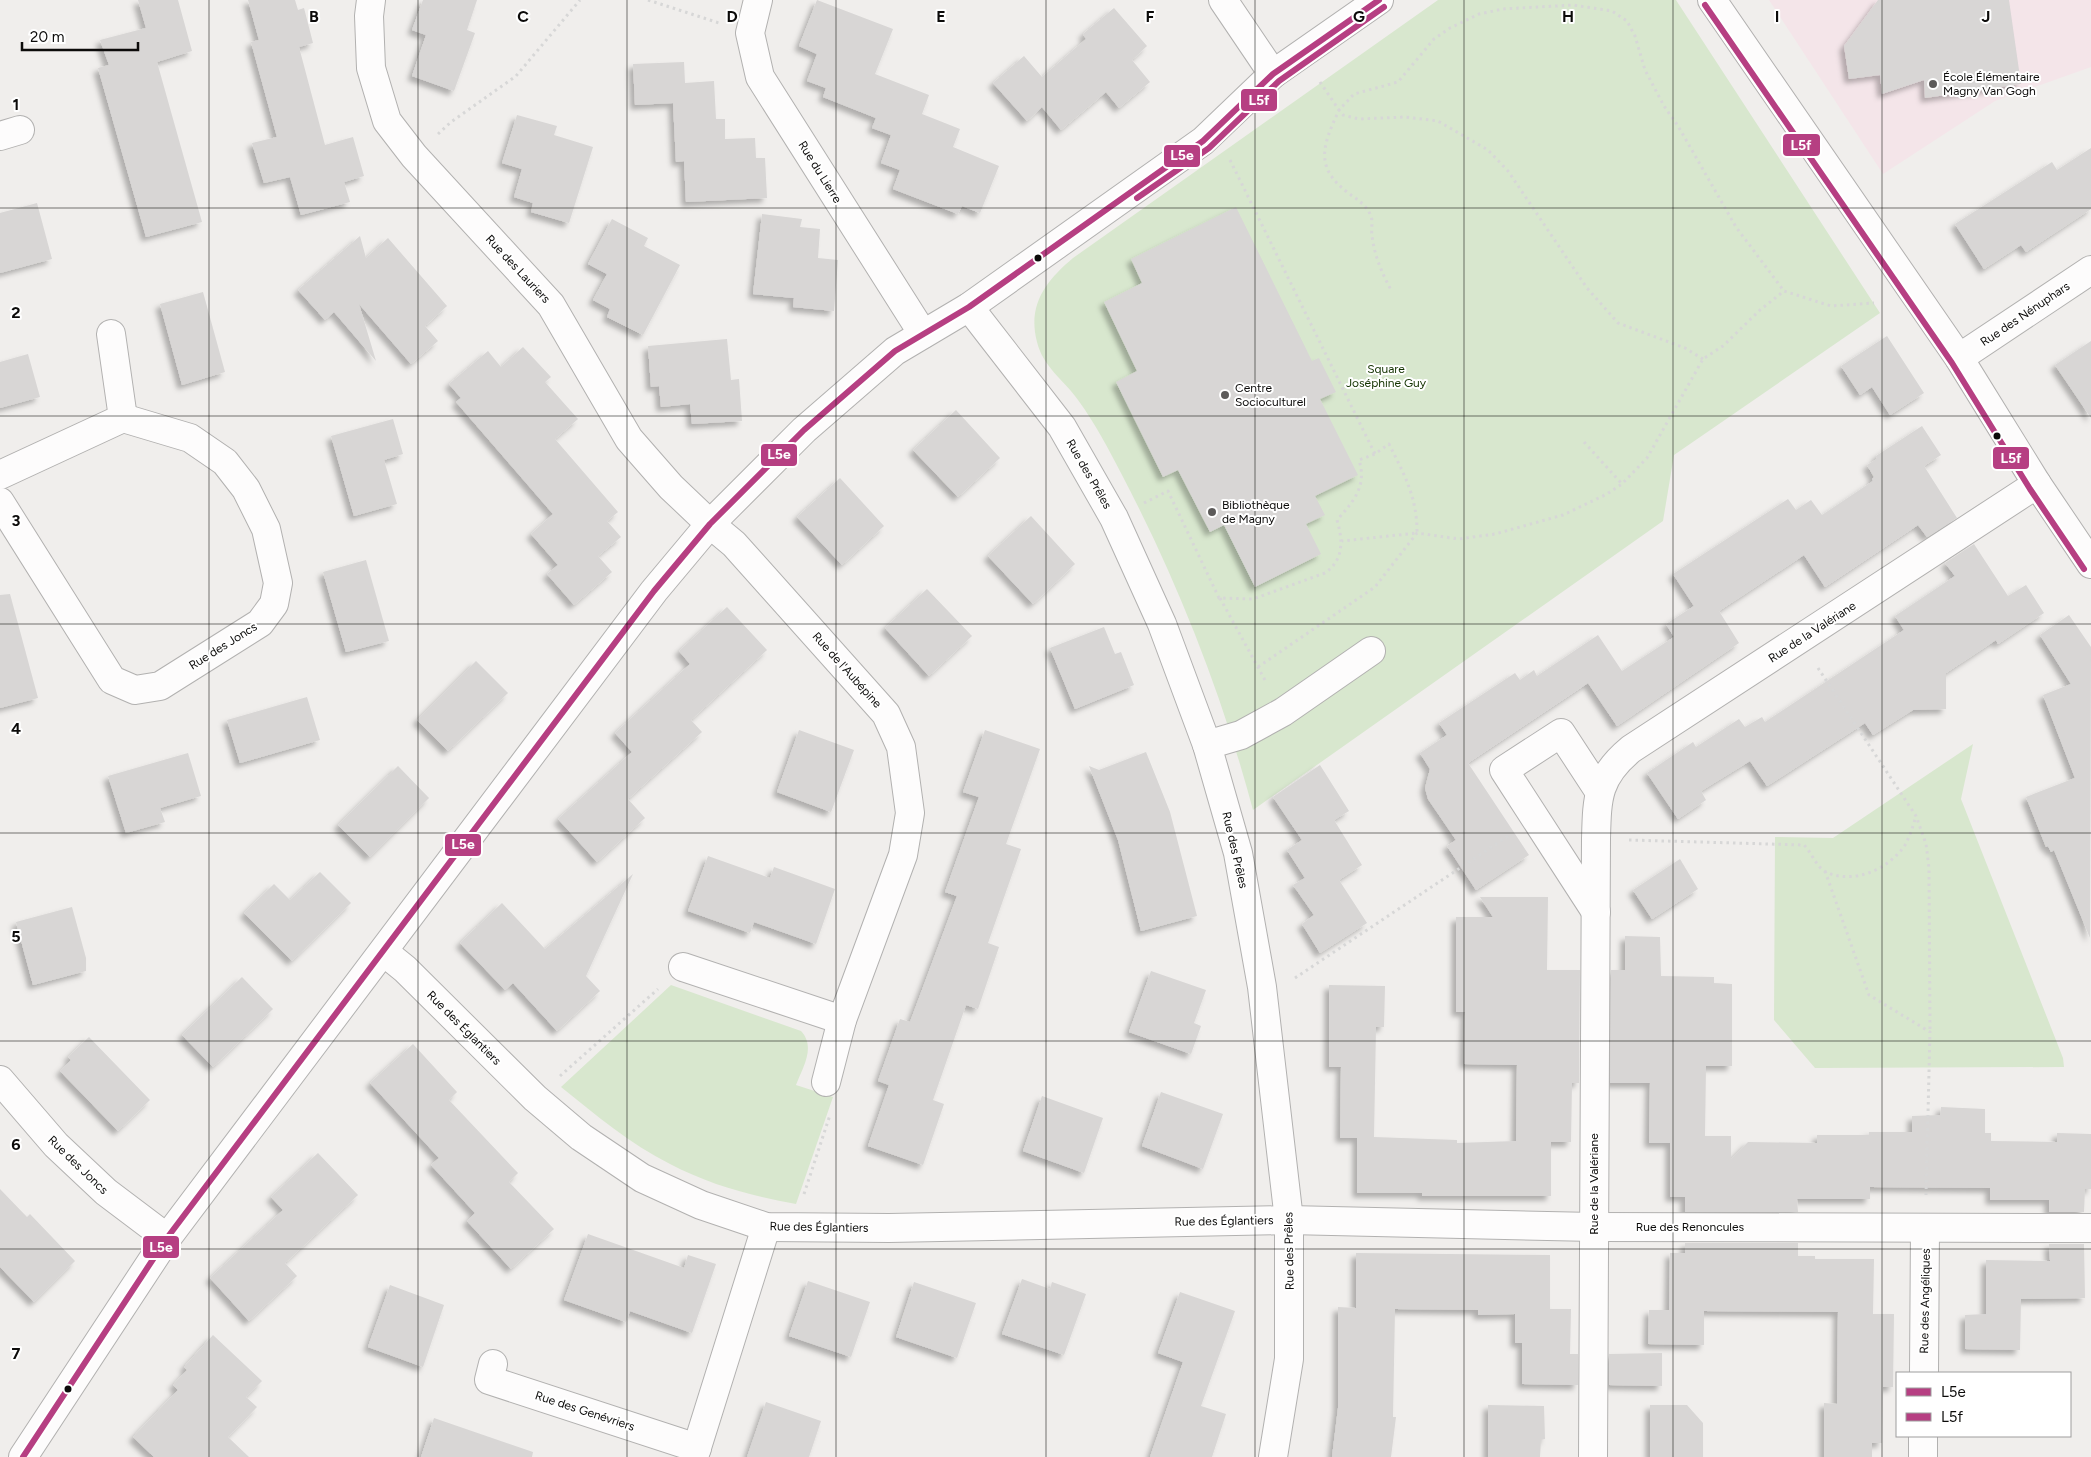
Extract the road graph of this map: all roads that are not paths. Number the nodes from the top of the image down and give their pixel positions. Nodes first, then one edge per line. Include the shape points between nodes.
1 (371, 0) edge
2 (758, 0) edge
3 (1223, 0) edge
4 (1379, 0) edge
5 (1712, 0) edge
6 (1273, 74) junction
7 (2091, 270) edge
8 (969, 306) junction
9 (111, 334) dead end
10 (922, 334) junction
11 (1959, 358) junction
12 (123, 418) junction
13 (0, 475) edge
14 (2037, 484) junction
15 (0, 502) edge
16 (710, 524) junction
17 (2091, 564) edge
18 (1371, 651) dead end
19 (1207, 745) junction
20 (1599, 791) junction
21 (1596, 912) junction
22 (384, 952) junction
23 (683, 967) road end
24 (842, 1020) junction
25 (0, 1080) edge
26 (826, 1082) road end
27 (1289, 1220) junction
28 (766, 1227) junction
29 (1594, 1227) junction
30 (1926, 1228) junction
31 (2091, 1228) edge
32 (167, 1238) junction
33 (493, 1364) dead end
34 (1924, 1372) edge
35 (1923, 1437) edge
36 (696, 1452) edge
37 (23, 1457) edge
38 (1273, 1457) edge
39 (1593, 1457) edge
40 (1922, 1457) edge

1 - 16 street, Rue des Lauriers via 371,68 387,121 414,156 551,305 629,439 671,487
2 - 10 street, Rue du Lierre via 750,32 760,77
3 - 6 street
4 - 6 street
5 - 11 street
6 - 8 street via 1203,141
7 - 11 street, Rue des Nénuphars
8 - 10 street
8 - 19 street, Rue des Prêles via 1062,427 1114,518 1162,624
9 - 12 street
10 - 16 street via 895,351 804,430
11 - 14 street
12 - 13 street
12 - 15 street, Rue des Joncs via 190,438 225,462 246,489 266,529 278,583 274,604 260,623 160,686 135,690 127,687 112,680
14 - 17 street
14 - 20 street, Rue de la Valériane via 1631,750 1605,775
16 - 22 street via 654,591
16 - 24 street, Rue de l'Aubépine via 734,544 886,714 901,747 910,813 903,854
18 - 19 street via 1282,712 1241,734
19 - 27 street, Rue des Prêles via 1238,853 1262,987
20 - 21 street, Rue de la Valériane
20 - 21 street via 1561,733 1504,770
21 - 29 street, Rue de la Valériane
22 - 28 street, Rue des Églantiers via 535,1098 582,1138 642,1178 701,1205
22 - 32 street
23 - 24 street
24 - 26 street, Rue de l'Aubépine
25 - 32 street, Rue des Joncs via 56,1145 106,1192
27 - 28 street, Rue des Églantiers
27 - 29 street, Rue des Renoncules
27 - 38 street, Rue des Prêles via 1289,1359
28 - 36 street, Rue des Genévriers
29 - 30 street, Rue des Renoncules
29 - 39 street, Rue de la Valériane
30 - 31 street, Rue des Renoncules
30 - 34 street, Rue des Angéliques
32 - 37 street
33 - 36 street, Rue des Genévriers via 489,1380
35 - 40 street

